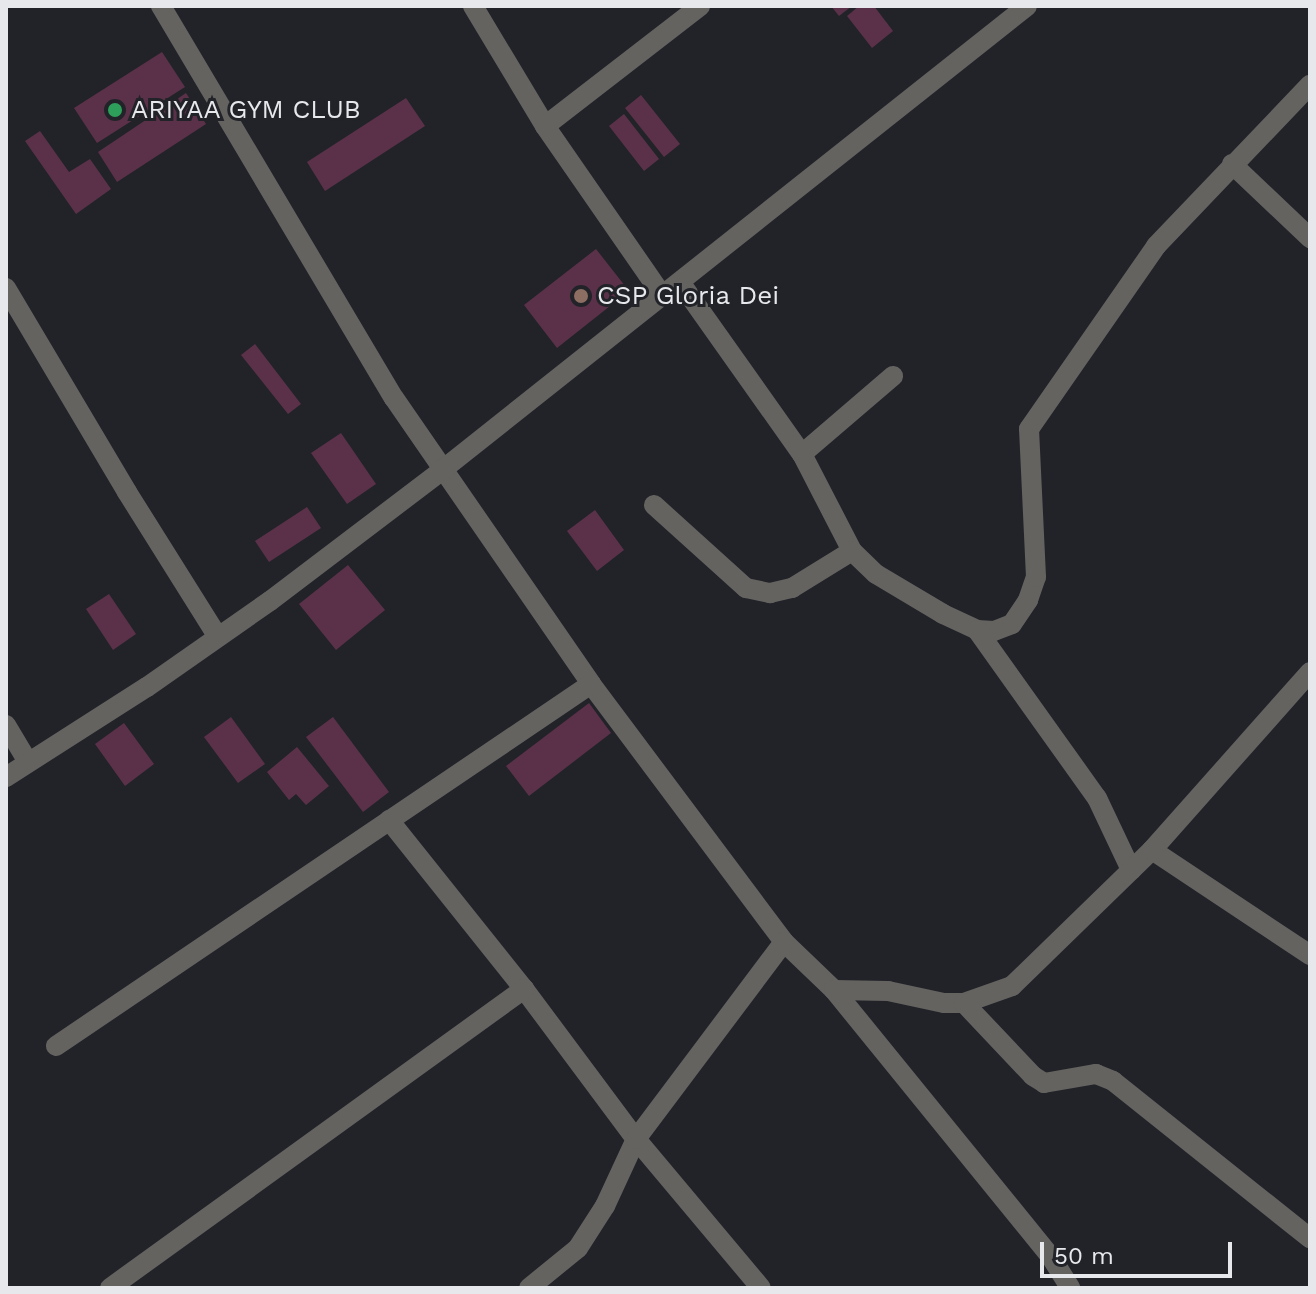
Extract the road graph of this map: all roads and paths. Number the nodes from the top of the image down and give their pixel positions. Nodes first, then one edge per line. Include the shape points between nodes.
1 (161, 6) edge
2 (473, 6) edge
3 (700, 6) edge
4 (1027, 6) edge
5 (1310, 85) edge
6 (545, 126) junction
7 (1232, 164) junction
8 (1310, 238) edge
9 (680, 282) junction
10 (6, 288) edge
11 (662, 295) junction
12 (893, 376) dead end
13 (802, 454) junction
14 (441, 471) junction
15 (654, 505) dead end
16 (852, 551) junction
17 (977, 630) junction
18 (218, 637) junction
19 (1310, 672) edge
20 (591, 684) junction
21 (6, 725) edge
22 (28, 762) junction
23 (6, 777) edge
24 (389, 820) junction
25 (1152, 850) junction
26 (1131, 870) junction
27 (784, 942) junction
28 (1310, 955) edge
29 (524, 989) junction
30 (834, 990) junction
31 (964, 1003) junction
32 (56, 1046) dead end
33 (636, 1139) junction
34 (1310, 1238) edge
35 (110, 1288) edge
36 (529, 1288) edge
37 (761, 1288) edge
38 (1070, 1288) edge

1 - 14 street
2 - 6 street
3 - 6 street
4 - 9 street
5 - 7 street
6 - 11 street
7 - 8 street
7 - 17 street via 1156,246 1029,429 1036,577 1012,624
9 - 11 street
9 - 13 street
10 - 18 street
11 - 14 street
12 - 13 street
13 - 16 street
14 - 18 street
14 - 20 street
15 - 16 street via 746,588 770,593 792,588
16 - 17 street via 876,574
17 - 26 street via 1097,798
18 - 22 street
19 - 25 street
20 - 24 street
20 - 27 street
21 - 22 street
22 - 23 street
24 - 29 street
24 - 32 street
25 - 26 street
25 - 28 street
26 - 31 street via 1012,986
27 - 30 street
27 - 33 street
29 - 33 street
29 - 35 street
30 - 31 street via 888,991
30 - 38 street via 1051,1257
31 - 34 street via 1033,1076 1044,1083 1096,1074 1113,1081
33 - 36 street via 605,1206 578,1248
33 - 37 street

